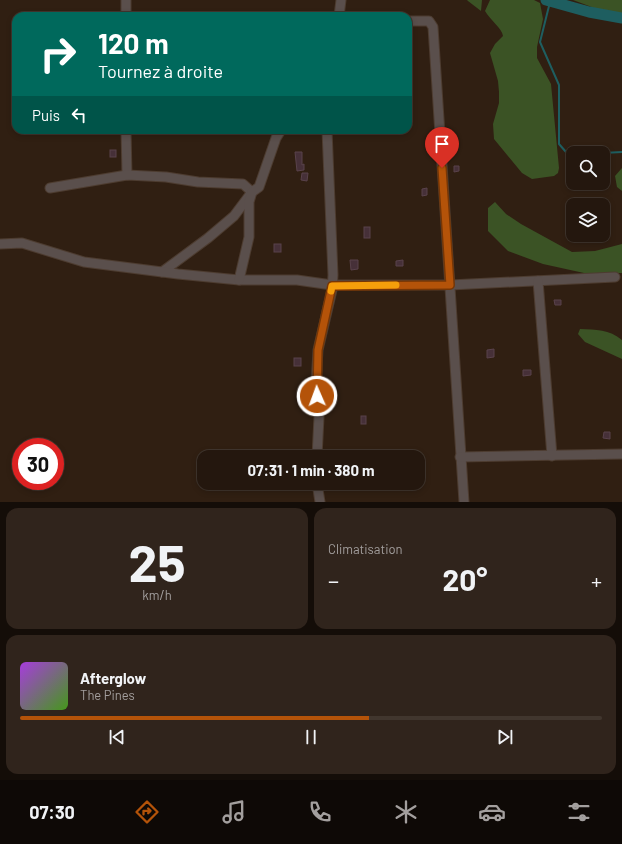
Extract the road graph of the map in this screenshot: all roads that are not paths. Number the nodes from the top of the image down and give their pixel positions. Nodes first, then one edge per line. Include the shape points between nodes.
1 (126, 0) edge
2 (340, 0) edge
3 (126, 12) edge
4 (339, 12) edge
5 (412, 21) edge
6 (126, 134) edge
7 (278, 134) edge
8 (327, 134) edge
9 (127, 174) junction
10 (50, 188) dead end
11 (252, 192) junction
12 (0, 244) edge
13 (162, 272) junction
14 (615, 277) dead end
15 (239, 280) junction
16 (538, 281) junction
17 (450, 285) junction
18 (332, 286) junction
19 (317, 450) edge
20 (622, 454) edge
21 (552, 456) junction
22 (460, 457) junction
23 (318, 490) edge
24 (320, 502) edge
25 (464, 502) edge

1 - 3 street
2 - 4 street
5 - 17 street via 429,21 433,27
6 - 9 street
7 - 11 street via 260,187
8 - 18 street
9 - 10 street
9 - 11 street via 244,184
11 - 13 street via 234,216
11 - 15 street via 249,237
12 - 13 street via 22,243 84,262
13 - 15 street
14 - 16 street
15 - 18 street via 297,280
16 - 17 street
16 - 21 street
17 - 18 street
17 - 22 street
18 - 19 street via 318,350
20 - 21 street
21 - 22 street
22 - 25 street
23 - 24 street

